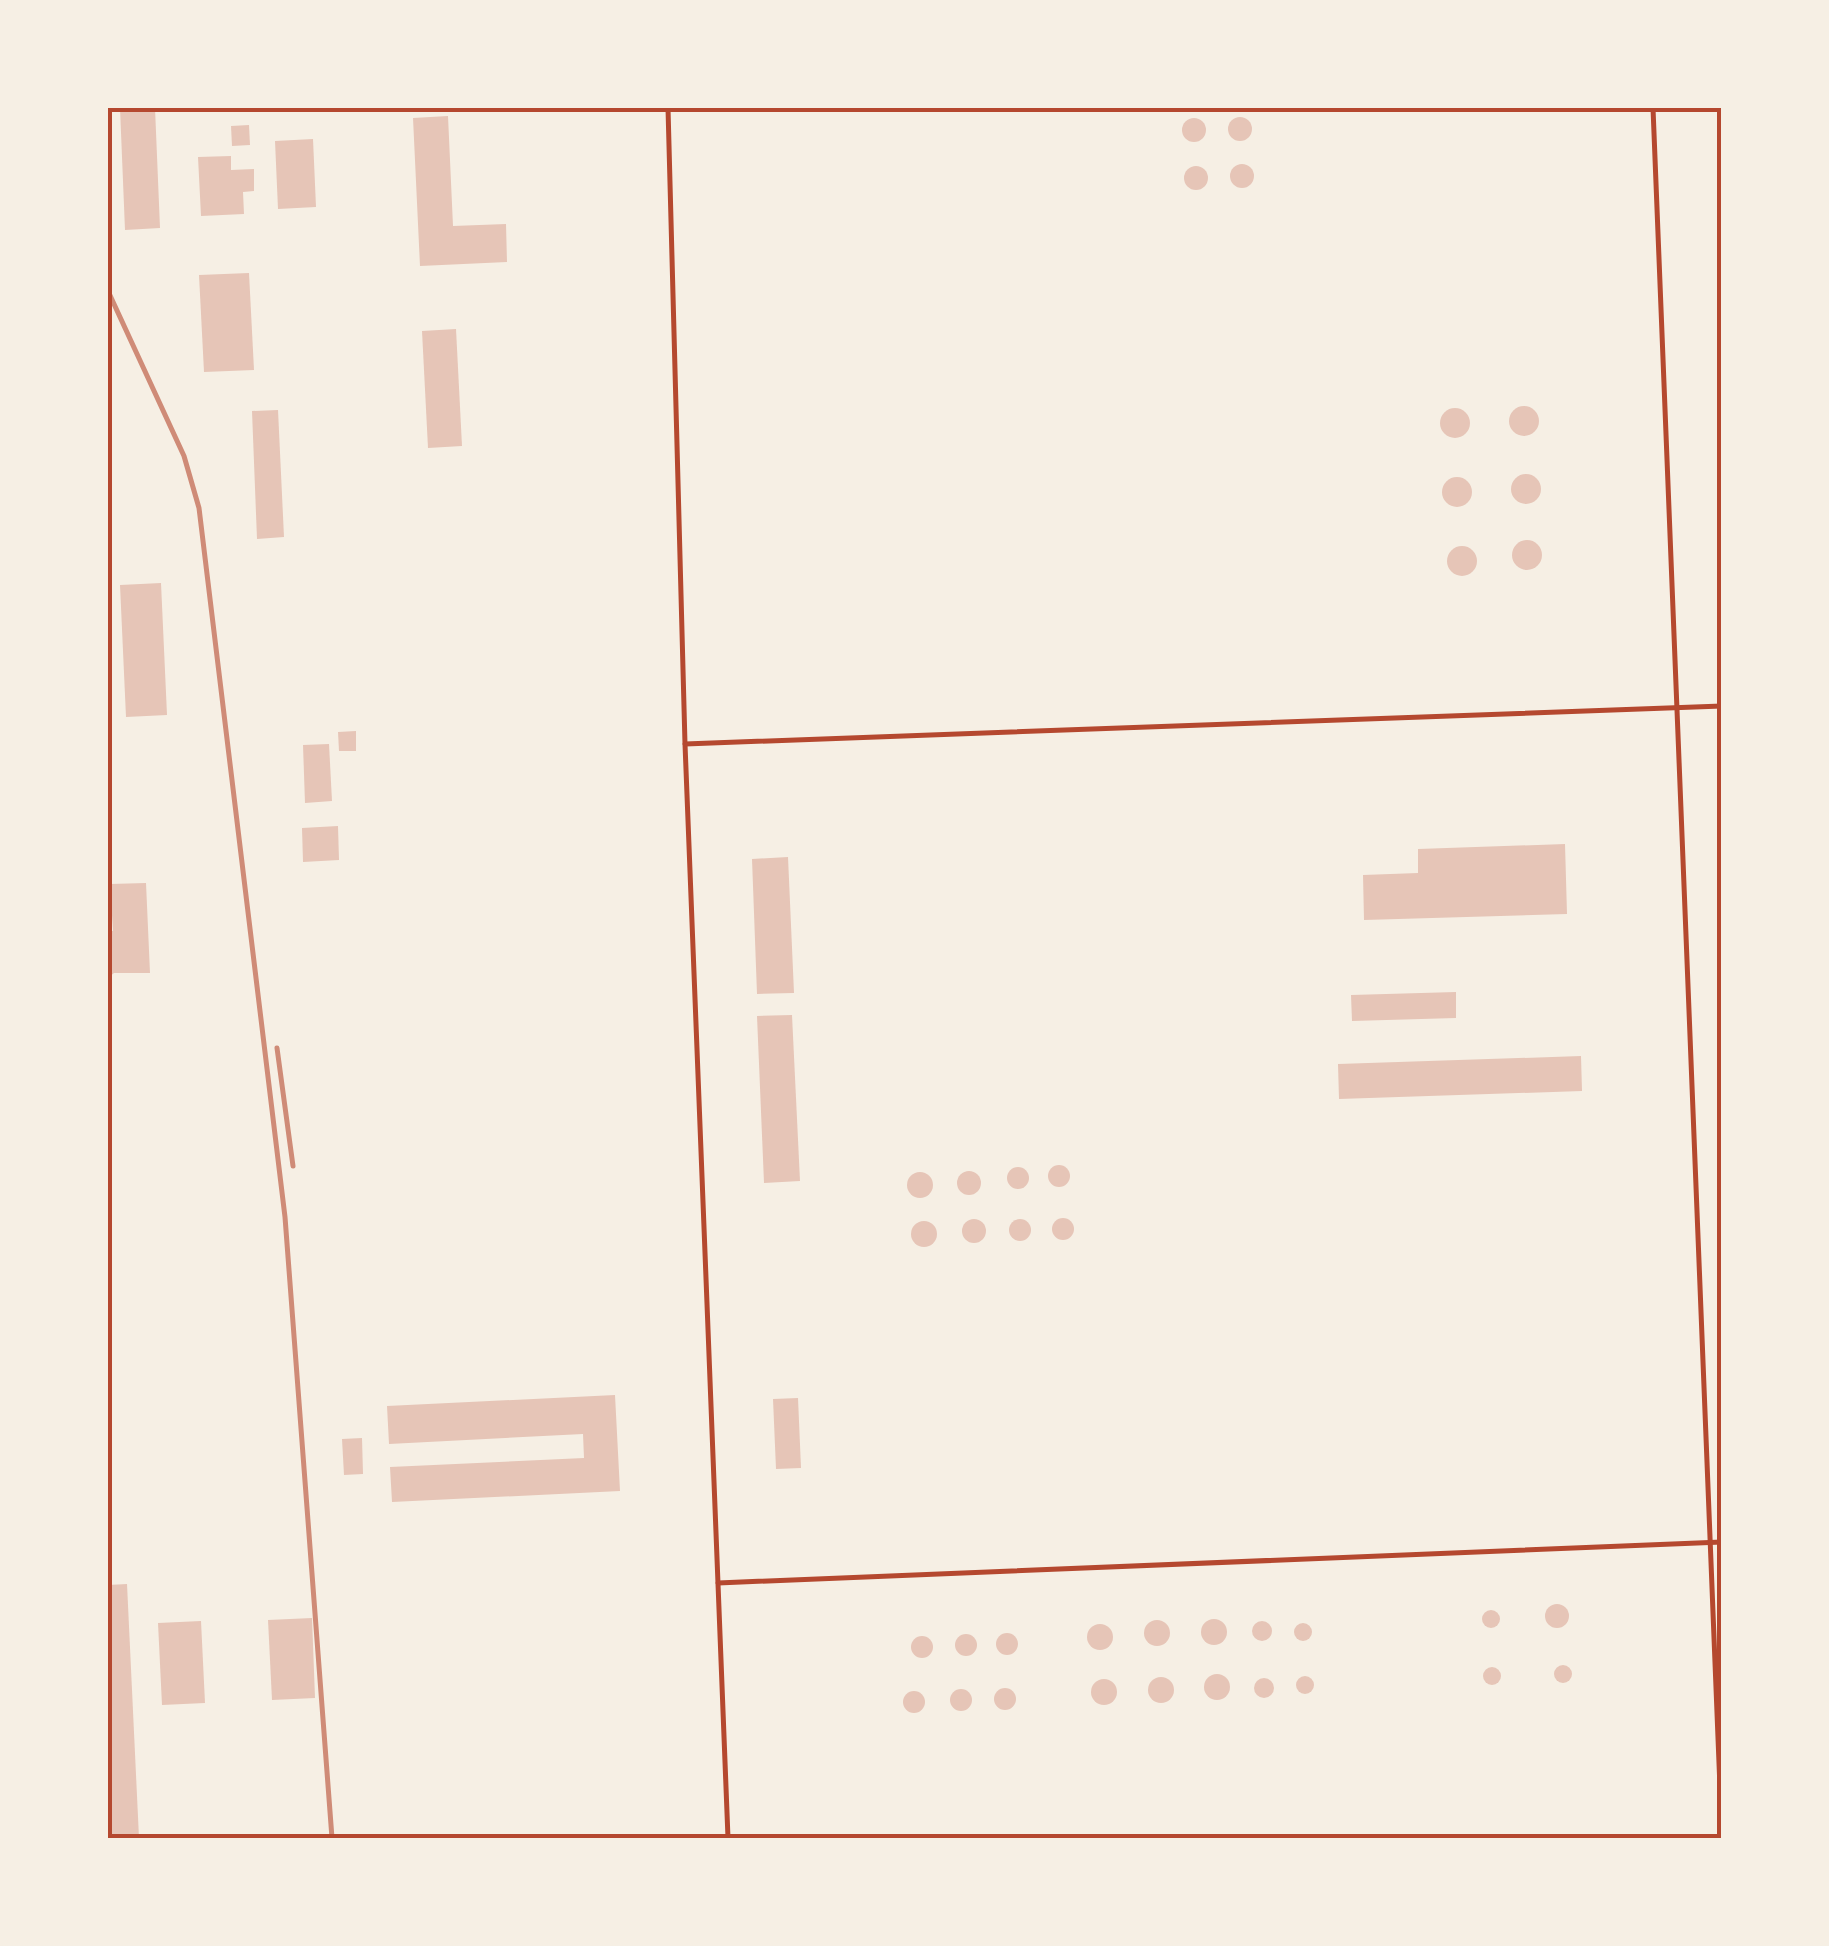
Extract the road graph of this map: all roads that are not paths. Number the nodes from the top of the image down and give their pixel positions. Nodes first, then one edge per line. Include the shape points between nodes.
1 (668, 108) edge
2 (1653, 108) edge
3 (1722, 706) edge
4 (1677, 708) junction
5 (685, 744) junction
6 (1710, 1542) junction
7 (1722, 1542) edge
8 (718, 1583) junction
9 (728, 1838) edge
10 (1722, 1838) edge

1 - 5 lane
2 - 4 lane
3 - 4 lane
4 - 5 lane
4 - 6 lane
5 - 8 lane
6 - 7 lane
6 - 8 lane
6 - 10 lane
8 - 9 lane

